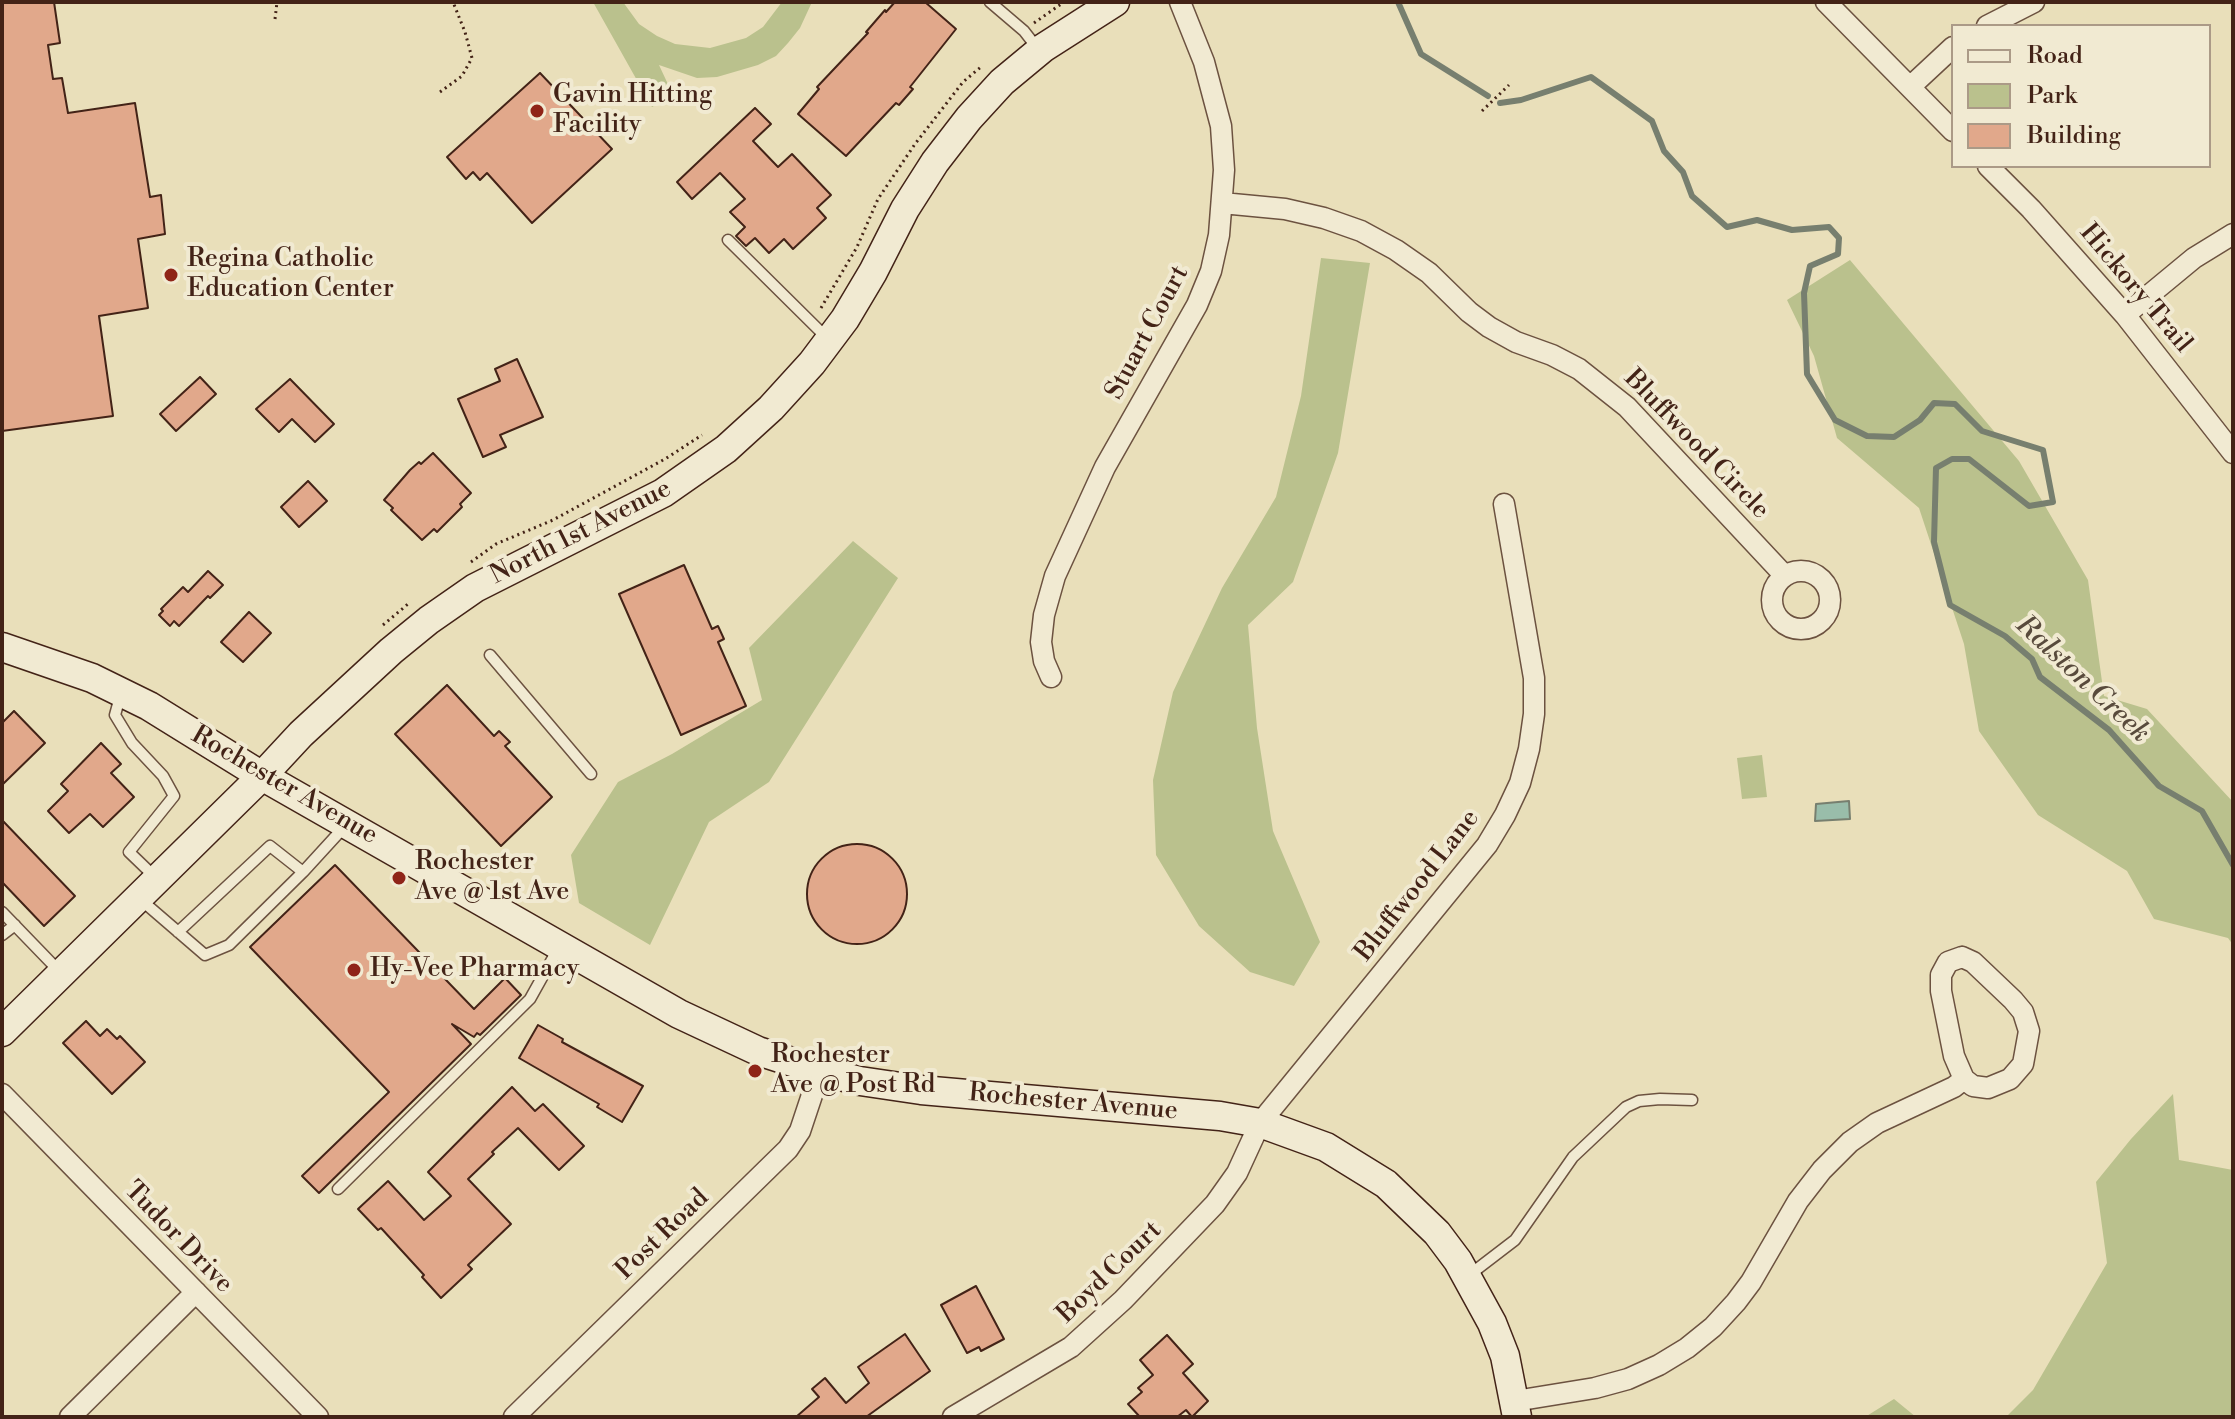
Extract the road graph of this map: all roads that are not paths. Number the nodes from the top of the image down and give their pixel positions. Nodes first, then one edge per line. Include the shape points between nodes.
1 (990, 2) edge
2 (1115, 2) edge
3 (1180, 2) edge
4 (1826, 2) edge
5 (2034, 2) edge
6 (1991, 24) edge
7 (1032, 41) junction
8 (1951, 49) edge
9 (1910, 87) junction
10 (1951, 129) edge
11 (1990, 168) edge
12 (1222, 203) junction
13 (2233, 234) edge
14 (728, 240) dead end
15 (2125, 315) junction
16 (820, 332) junction
17 (2233, 453) edge
18 (1504, 504) dead end
19 (1785, 576) dead end
20 (2, 647) edge
21 (490, 655) dead end
22 (1051, 677) dead end
23 (121, 692) junction
24 (591, 774) dead end
25 (262, 776) junction
26 (347, 823) junction
27 (303, 872) junction
28 (148, 888) junction
29 (2, 912) edge
30 (15, 925) junction
31 (178, 932) junction
32 (2, 935) edge
33 (560, 946) junction
34 (62, 974) junction
35 (2, 1032) edge
36 (820, 1071) junction
37 (1964, 1079) junction
38 (2, 1094) edge
39 (1692, 1100) dead end
40 (1260, 1123) junction
41 (338, 1189) dead end
42 (1468, 1276) junction
43 (196, 1292) junction
44 (1516, 1409) edge
45 (70, 1417) edge
46 (318, 1417) edge
47 (514, 1417) edge
48 (953, 1417) edge

1 - 7 lane
2 - 7 main road, North 1st Avenue
3 - 12 street, Stuart Court via 1214,94 1222,141
4 - 9 street
5 - 6 street
7 - 16 main road, North 1st Avenue via 935,162 873,272
8 - 9 street
9 - 10 street
11 - 15 street, Hickory Trail
12 - 19 street, Bluffwood Circle via 1285,209 1361,231 1429,273 1489,327 1579,369 1627,407
12 - 22 street, Stuart Court via 1211,271 1197,305 1105,467 1055,576 1041,642
13 - 15 street via 2194,258
14 - 16 lane
15 - 17 street, Hickory Trail
16 - 25 main road, North 1st Avenue via 771,408 726,449 663,493 487,581 429,620 301,734
18 - 40 street, Bluffwood Lane via 1534,678 1533,725 1520,783 1487,845
20 - 23 main road, Rochester Avenue
21 - 24 lane
23 - 25 main road, Rochester Avenue
23 - 28 lane via 115,715 174,796 129,852
25 - 26 main road, Rochester Avenue
25 - 28 main road, North 1st Avenue
26 - 27 lane
26 - 33 main road, Rochester Avenue
27 - 31 lane via 229,945 205,955
27 - 31 lane via 270,846
28 - 31 lane
28 - 34 main road, North 1st Avenue
29 - 30 lane
30 - 32 lane
30 - 34 lane
33 - 36 main road, Rochester Avenue via 718,1034
33 - 41 lane via 530,999
34 - 35 main road, North 1st Avenue
36 - 40 main road, Rochester Avenue via 921,1090
36 - 47 street, Post Road via 805,1119 788,1149
37 - 37 street via 1988,1088 2010,1079 2023,1064 2029,1031 2013,1000 1962,957 1948,962 1941,991
37 - 44 street via 1850,1142 1798,1201 1736,1302 1687,1348 1628,1379
38 - 43 street, Tudor Drive
39 - 42 lane via 1639,1101 1626,1107 1573,1157 1515,1240
40 - 42 main road, Rochester Avenue via 1326,1147 1386,1184 1437,1233
40 - 48 street, Boyd Court via 1237,1173 1215,1204 1123,1300 1071,1347
42 - 44 main road, Rochester Avenue via 1505,1356
43 - 45 street
43 - 46 street, Tudor Drive

